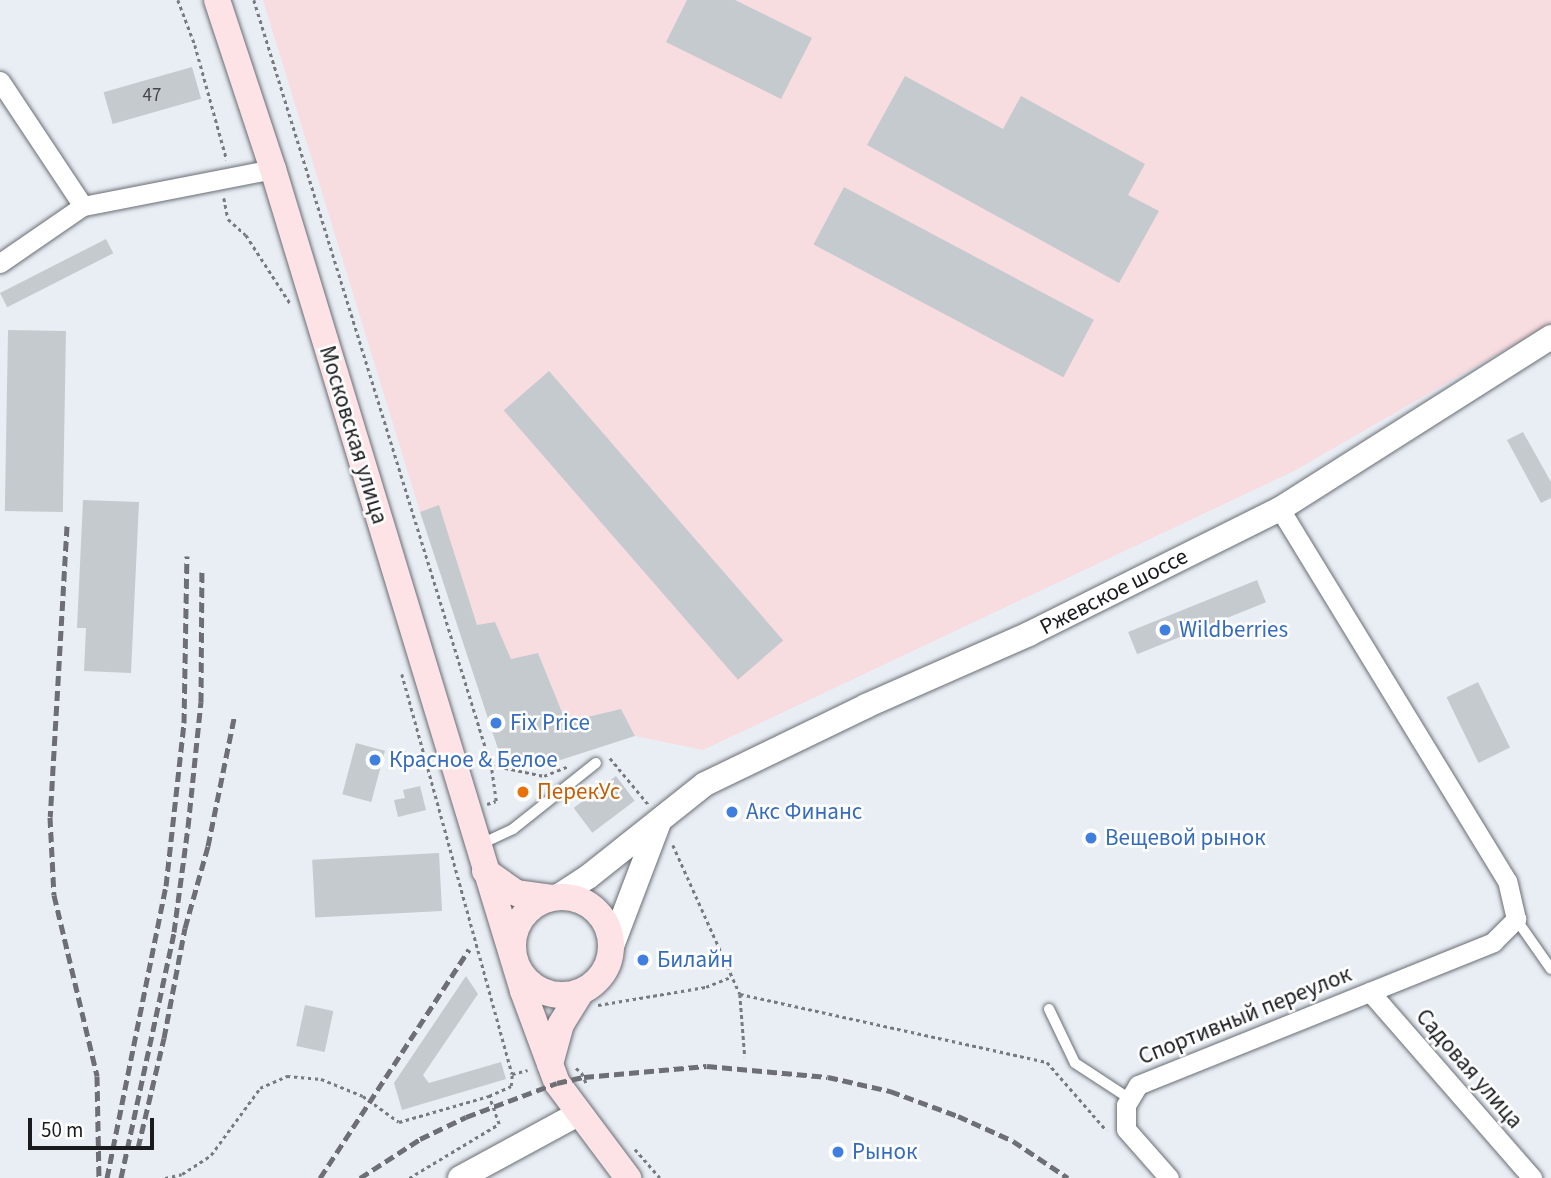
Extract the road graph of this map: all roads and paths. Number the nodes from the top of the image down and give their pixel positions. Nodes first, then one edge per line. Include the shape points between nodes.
1 (217, 0) edge
2 (254, 0) edge
3 (0, 81) edge
4 (273, 169) junction
5 (83, 206) junction
6 (0, 262) edge
7 (1551, 337) edge
8 (1280, 509) junction
9 (605, 753) dead end
10 (596, 763) dead end
11 (570, 766) dead end
12 (661, 818) junction
13 (482, 858) junction
14 (554, 897) junction
15 (1516, 919) junction
16 (612, 946) junction
17 (515, 963) junction
18 (1551, 969) edge
19 (1370, 992) junction
20 (580, 993) junction
21 (740, 994) junction
22 (1049, 1009) dead end
23 (745, 1057) dead end
24 (550, 1064) junction
25 (512, 1074) dead end
26 (1134, 1092) junction
27 (489, 1096) junction
28 (578, 1114) junction
29 (1111, 1136) dead end
30 (165, 1178) edge
31 (409, 1178) edge
32 (460, 1178) edge
33 (628, 1178) edge
34 (1169, 1178) edge
35 (1532, 1178) edge

1 - 4 main road, Московская улица
2 - 11 path via 491,765 544,776
3 - 5 street
4 - 5 street
4 - 13 main road, Московская улица
5 - 6 street
7 - 8 street, Ржевское шоссе
8 - 12 street, Ржевское шоссе via 1029,634 866,706 705,785
8 - 15 street via 1507,881
9 - 12 path
10 - 13 lane
12 - 14 street, Ржевское шоссе via 588,877
12 - 16 street
12 - 21 path
13 - 14 main road via 517,894
13 - 17 main road, Московская улица
14 - 16 main road via 584,902 595,909 604,920
14 - 17 main road via 522,917 513,939
15 - 18 lane
15 - 19 street, Спортивный переулок via 1493,942
16 - 20 main road via 603,974
17 - 20 main road via 521,975 541,992
17 - 24 main road, Московская улица
19 - 26 street, Спортивный переулок
19 - 35 street, Садовая улица
20 - 24 main road via 561,1024
21 - 23 path
21 - 29 path via 1047,1062
22 - 26 lane via 1075,1063
24 - 28 main road, Московская улица
25 - 27 path via 511,1086
26 - 34 street via 1126,1105 1126,1129
27 - 30 path via 399,1122 363,1096 321,1080 287,1076 260,1088 211,1155 182,1174
27 - 31 path via 499,1124
28 - 32 street
28 - 33 main road, Московская улица

